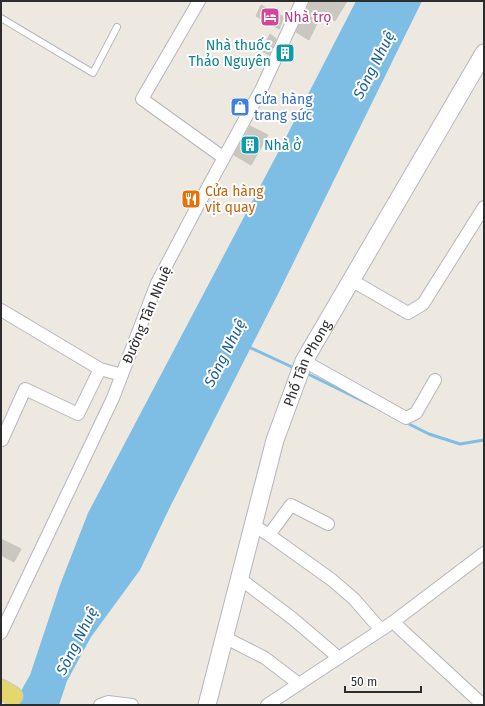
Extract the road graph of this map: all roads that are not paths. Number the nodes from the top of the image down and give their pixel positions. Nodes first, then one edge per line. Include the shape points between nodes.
1 (198, 1) edge
2 (302, 1) edge
3 (1, 18) edge
4 (117, 27) dead end
5 (484, 53) edge
6 (224, 158) junction
7 (484, 207) edge
8 (351, 280) junction
9 (1, 310) edge
10 (304, 361) junction
11 (100, 369) junction
12 (122, 375) junction
13 (435, 380) dead end
14 (2, 440) edge
15 (328, 524) dead end
16 (253, 525) junction
17 (269, 534) junction
18 (484, 553) edge
19 (239, 578) junction
20 (393, 622) junction
21 (381, 630) junction
22 (1, 633) edge
23 (224, 637) junction
24 (339, 658) junction
25 (299, 684) junction
26 (100, 705) edge
27 (132, 705) edge
28 (207, 705) edge
29 (267, 705) edge
30 (483, 705) edge

1 - 6 street via 142,99
2 - 6 street, Đường Tân Nhuệ via 262,88
3 - 4 lane via 92,73
5 - 8 street, Phố Tân Phong
6 - 12 street, Đường Tân Nhuệ via 157,283
7 - 8 street via 423,304 408,313
8 - 10 street, Phố Tân Phong
9 - 11 street
10 - 13 street via 406,418 416,413
10 - 16 street, Phố Tân Phong via 276,440
11 - 12 street
11 - 14 street via 78,414 26,389
12 - 22 street, Đường Tân Nhuệ
15 - 17 street via 291,505
16 - 17 street
16 - 19 street, Phố Tân Phong
17 - 21 street via 332,580 354,599
18 - 20 street
19 - 23 street, Phố Tân Phong
19 - 24 street
20 - 21 street
20 - 30 street
21 - 24 street
23 - 25 street via 265,658
23 - 28 street, Phố Tân Phong
24 - 25 street
25 - 29 street
26 - 27 street via 108,702

